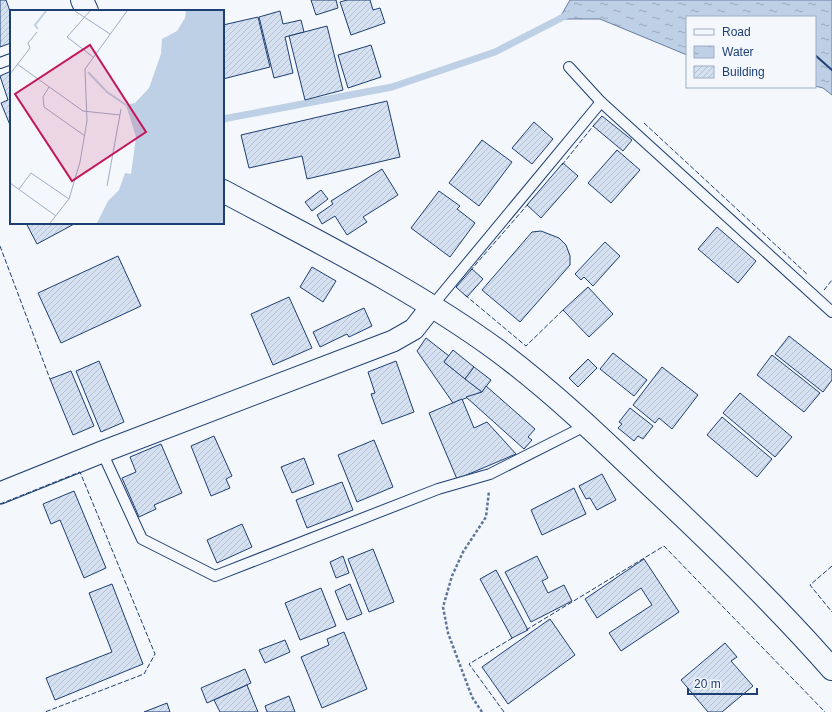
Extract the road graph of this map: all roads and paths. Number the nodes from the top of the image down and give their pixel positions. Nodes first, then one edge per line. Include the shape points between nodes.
1 (82, 0) edge
2 (86, 10) edge
3 (10, 59) edge
4 (0, 63) edge
5 (569, 67) dead end
6 (601, 102) junction
7 (224, 191) edge
8 (432, 306) junction
9 (832, 312) edge
10 (587, 425) junction
11 (102, 452) junction
12 (490, 474) junction
13 (0, 493) edge
14 (832, 669) edge
15 (482, 712) edge

1 - 2 street
3 - 4 lane
5 - 6 lane
6 - 8 lane
6 - 9 lane
7 - 8 street
8 - 10 street via 498,351
8 - 11 street via 414,329 393,341
10 - 12 lane
10 - 14 street via 744,573
11 - 12 lane via 142,539 215,576 438,489
11 - 13 street
12 - 15 path via 486,517 463,552 452,576 443,607 453,648 472,697

